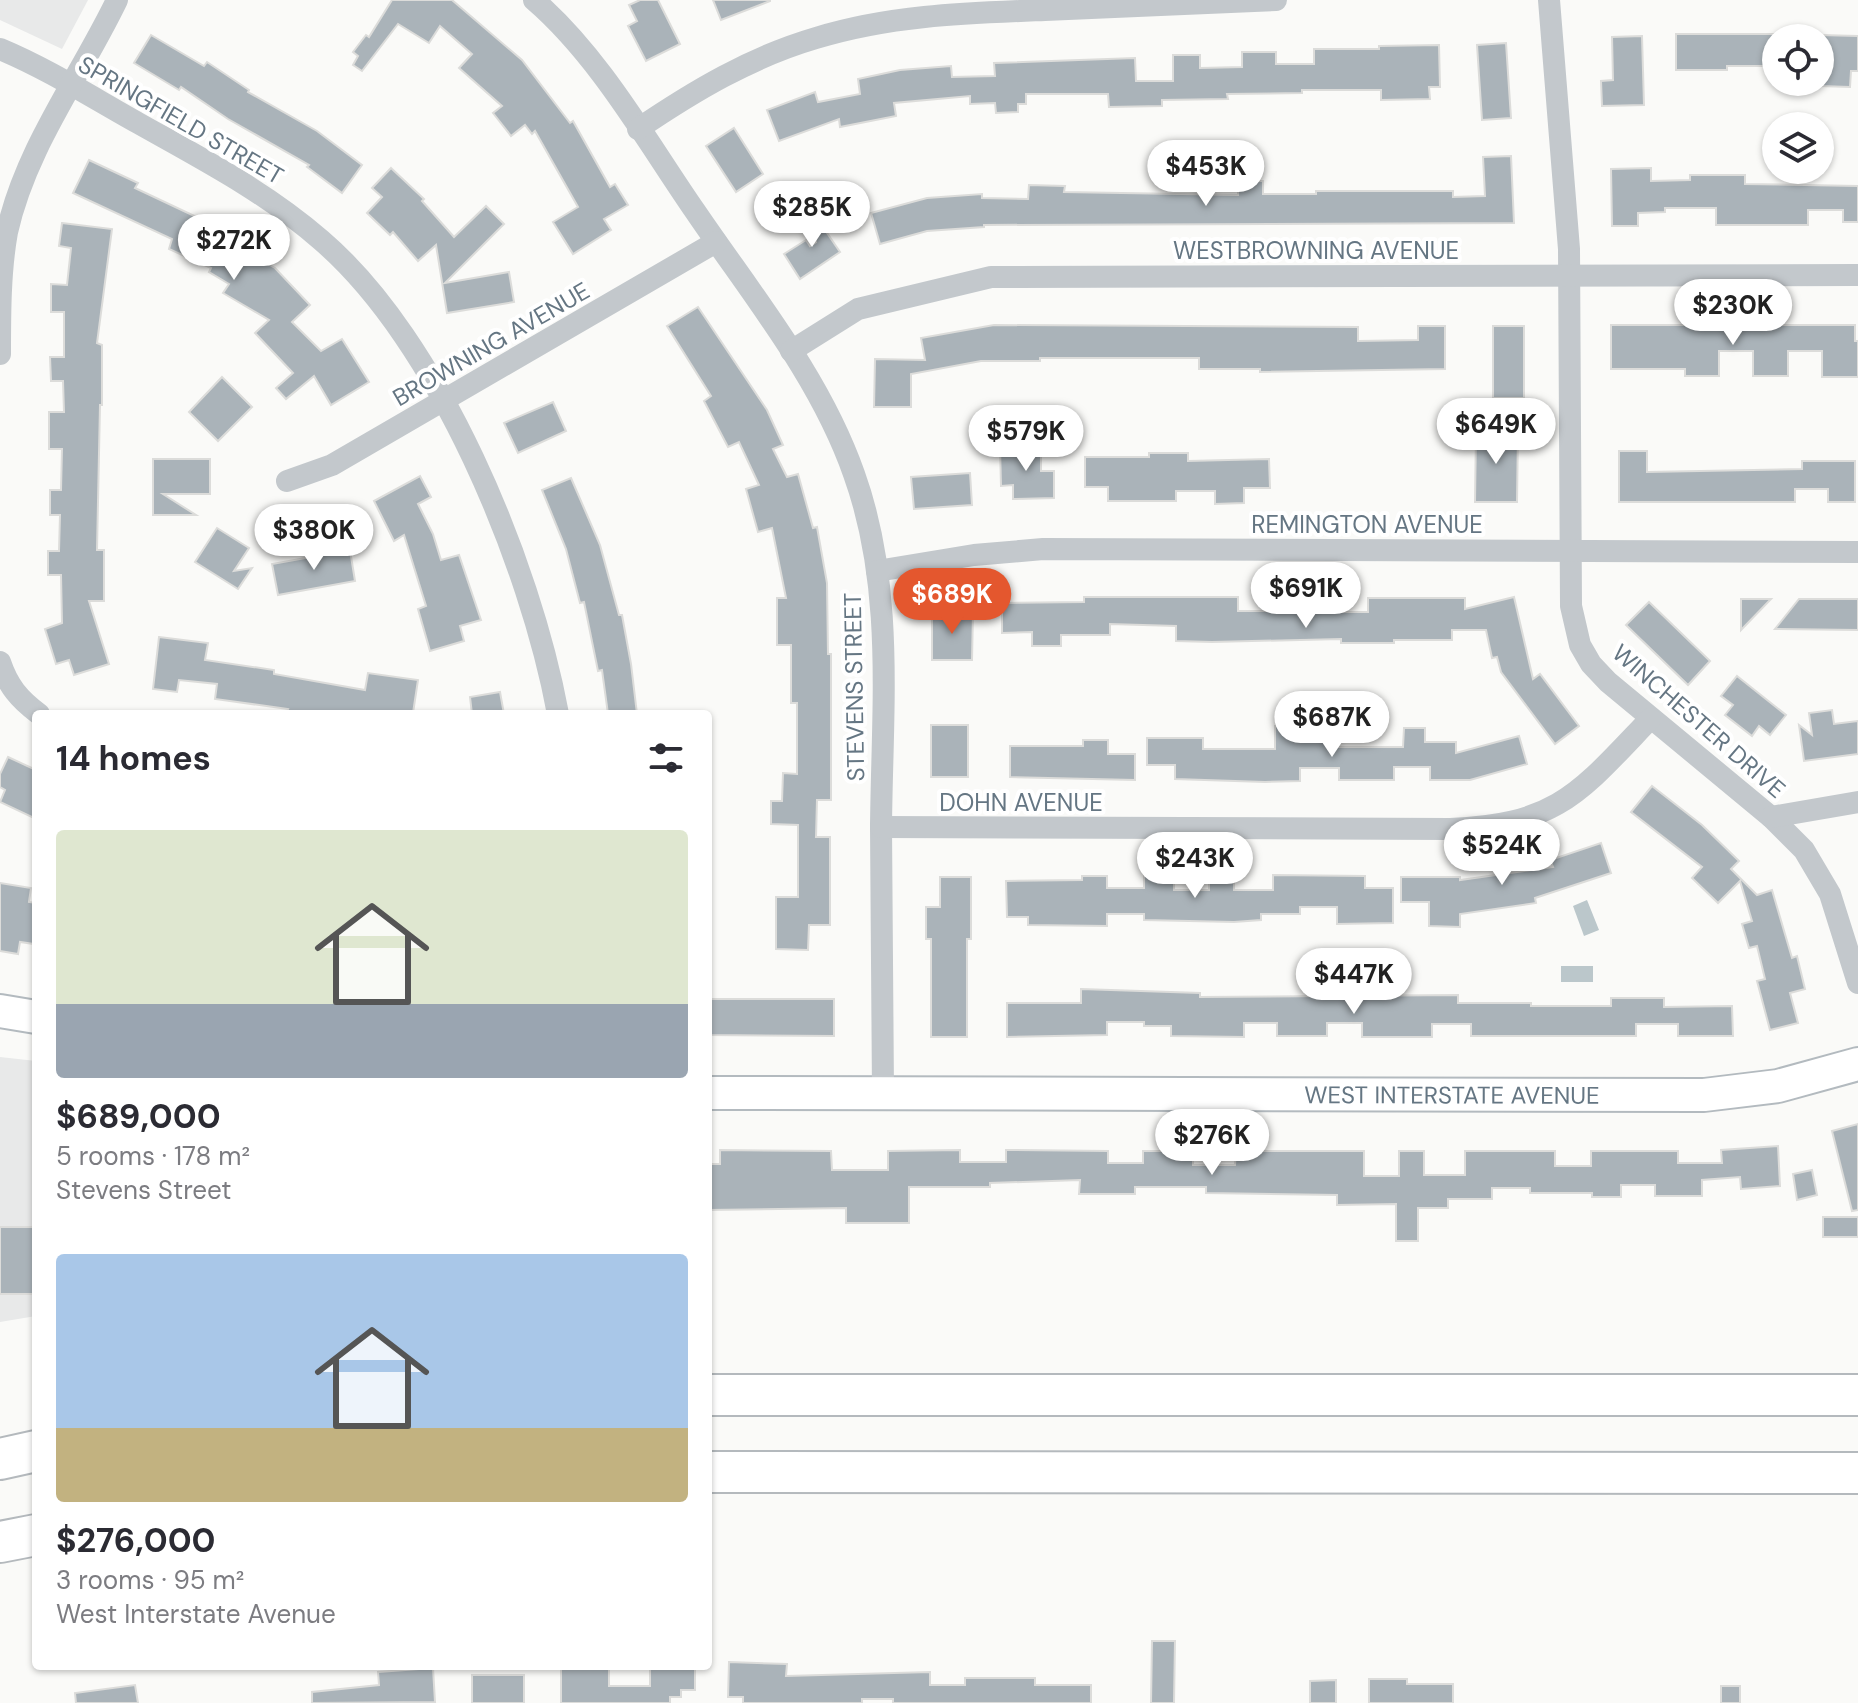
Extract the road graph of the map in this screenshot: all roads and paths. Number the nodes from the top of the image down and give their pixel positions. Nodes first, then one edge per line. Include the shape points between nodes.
1 (117, 0) edge
2 (534, 0) edge
3 (1276, 0) edge
4 (1549, 0) edge
5 (0, 49) edge
6 (70, 85) junction
7 (638, 129) junction
8 (716, 242) junction
9 (1570, 275) junction
10 (1858, 275) edge
11 (791, 351) junction
12 (0, 354) edge
13 (444, 401) junction
14 (287, 481) dead end
15 (1570, 551) junction
16 (1858, 552) edge
17 (877, 571) junction
18 (0, 662) edge
19 (35, 710) edge
20 (557, 710) edge
21 (1650, 719) junction
22 (1858, 802) edge
23 (1771, 817) junction
24 (881, 827) junction
25 (1858, 983) edge
26 (0, 1011) edge
27 (32, 1016) edge
28 (1858, 1064) edge
29 (712, 1093) edge
30 (883, 1093) junction
31 (712, 1395) edge
32 (1858, 1395) edge
33 (32, 1452) edge
34 (0, 1459) edge
35 (712, 1472) edge
36 (1858, 1473) edge
37 (32, 1536) edge
38 (0, 1542) edge

1 - 6 street
2 - 7 street, STEVENS STREET via 581,49
3 - 7 street via 936,15 864,25 756,60
4 - 9 street, WINCHESTER DRIVE
5 - 6 street, SPRINGFIELD STREET
6 - 12 street via 33,154 13,206 2,260
6 - 13 street, SPRINGFIELD STREET via 243,182 323,241 384,308
7 - 8 street, STEVENS STREET
8 - 11 street, STEVENS STREET
8 - 13 street, BROWNING AVENUE
9 - 10 street, WESTBROWNING AVENUE
9 - 11 street, WESTBROWNING AVENUE via 991,277 858,309
9 - 15 street, WINCHESTER DRIVE
11 - 17 street, STEVENS STREET via 827,411 854,473
13 - 14 street, BROWNING AVENUE via 332,465
13 - 20 street, SPRINGFIELD STREET via 525,588
15 - 16 street, REMINGTON AVENUE
15 - 17 street, REMINGTON AVENUE via 1043,549
15 - 21 street, WINCHESTER DRIVE via 1571,606 1580,645 1608,682
17 - 24 street, STEVENS STREET via 884,639
18 - 19 street via 7,682
21 - 23 street, WINCHESTER DRIVE
21 - 24 street, DOHN AVENUE via 1583,788 1559,805 1505,824 1450,829
22 - 23 street
23 - 25 street, WINCHESTER DRIVE via 1823,878
24 - 30 street, STEVENS STREET
26 - 27 street
28 - 30 street, WEST INTERSTATE AVENUE via 1778,1086 1704,1095
29 - 30 street, WEST INTERSTATE AVENUE
31 - 32 highway
33 - 34 highway
35 - 36 highway
37 - 38 highway

